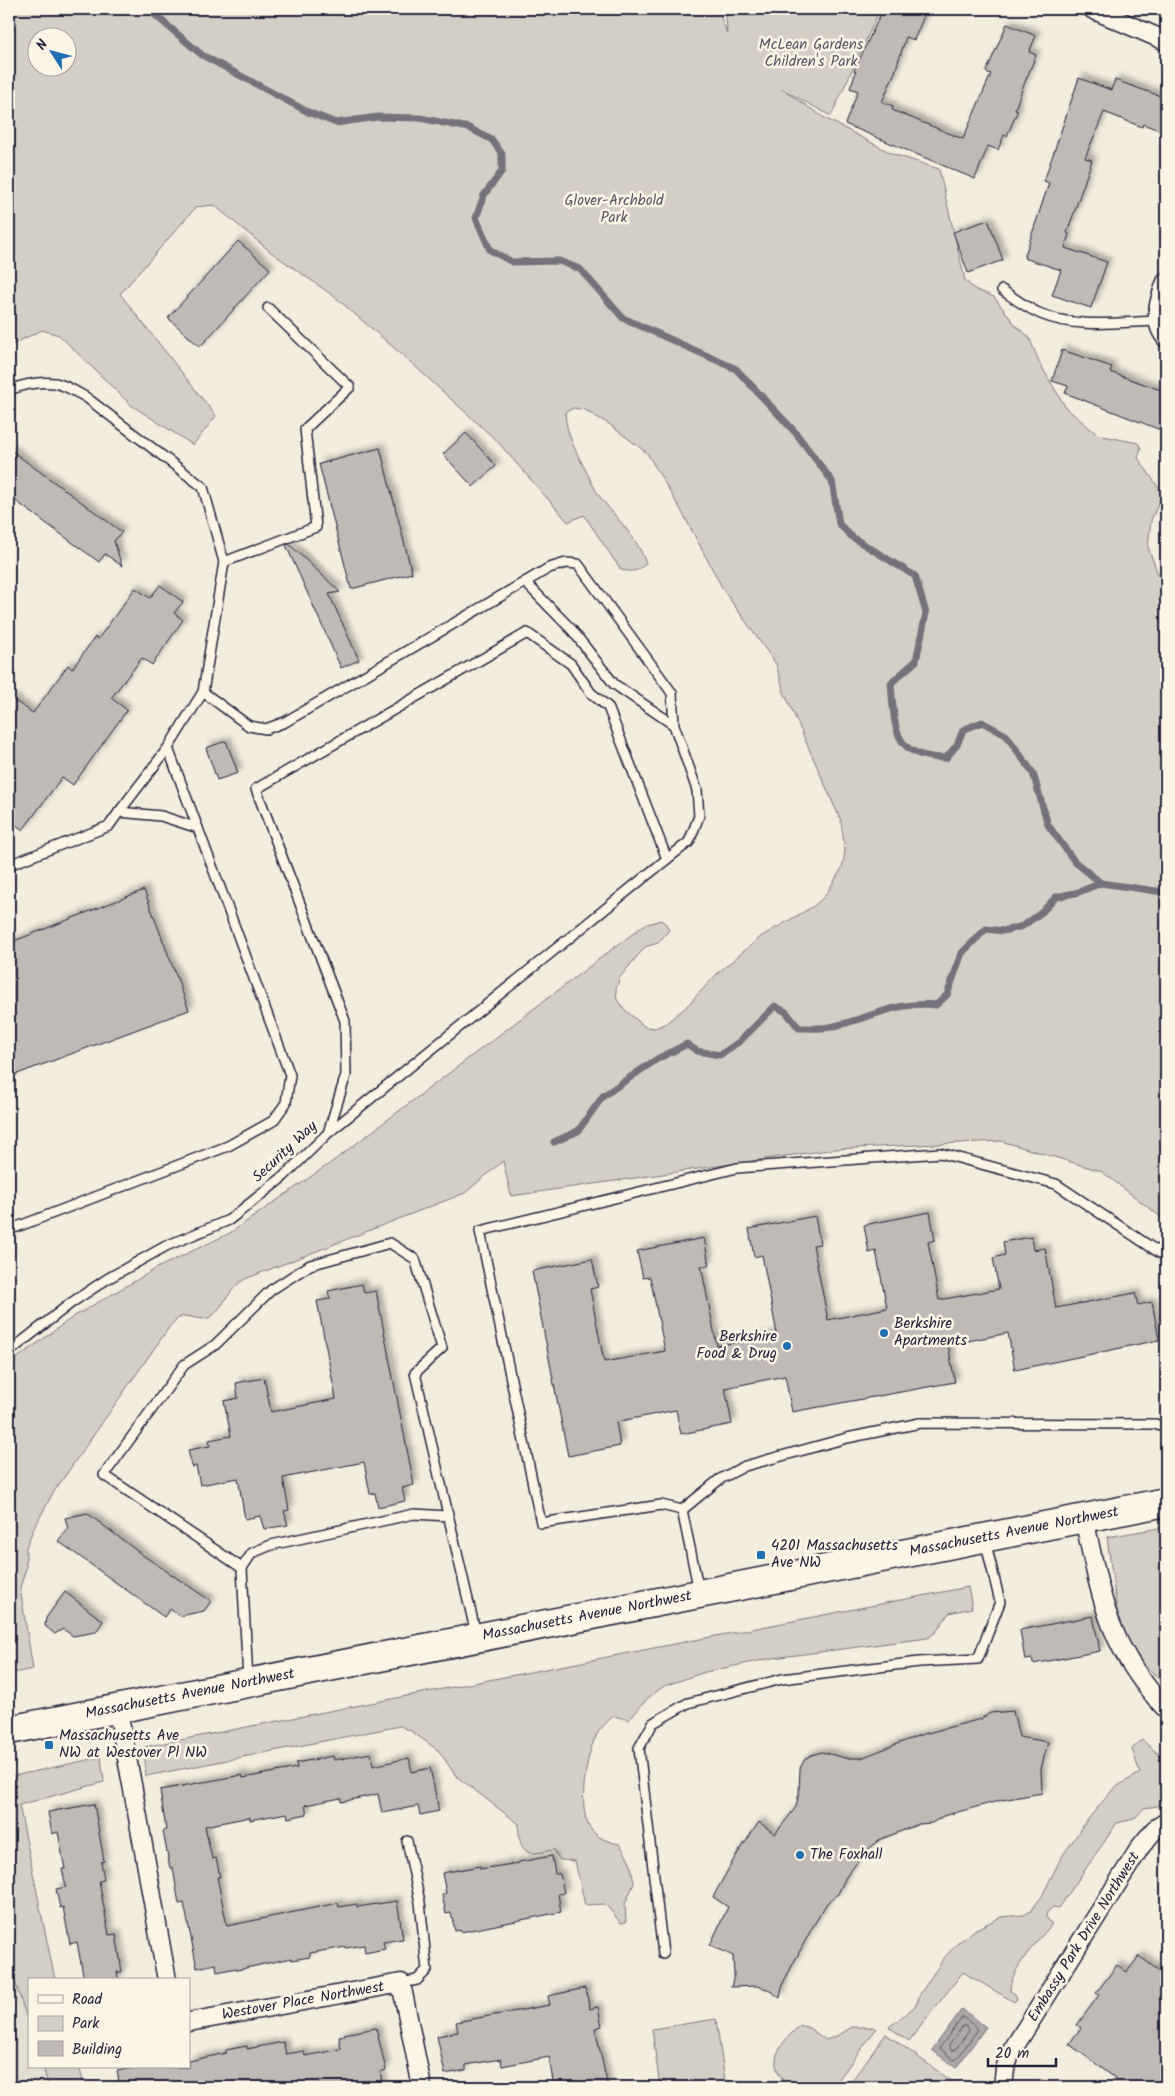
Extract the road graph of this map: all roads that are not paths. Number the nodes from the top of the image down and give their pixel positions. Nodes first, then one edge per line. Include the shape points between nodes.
1 (1092, 9) edge
2 (1166, 41) edge
3 (1166, 282) edge
4 (1002, 290) dead end
5 (268, 308) dead end
6 (1157, 321) junction
7 (1166, 338) edge
8 (9, 390) edge
9 (224, 562) junction
10 (525, 582) junction
11 (203, 692) junction
12 (674, 725) junction
13 (168, 748) junction
14 (119, 812) junction
15 (198, 828) junction
16 (667, 859) junction
17 (9, 865) edge
18 (328, 1133) junction
19 (9, 1230) edge
20 (1166, 1257) edge
21 (9, 1342) edge
22 (18, 1345) junction
23 (9, 1352) edge
24 (1166, 1428) edge
25 (1166, 1502) edge
26 (682, 1510) junction
27 (448, 1516) junction
28 (1084, 1518) junction
29 (984, 1538) junction
30 (242, 1568) junction
31 (700, 1594) junction
32 (477, 1637) junction
33 (248, 1683) junction
34 (117, 1708) junction
35 (1166, 1709) edge
36 (9, 1730) edge
37 (1166, 1822) edge
38 (407, 1841) dead end
39 (663, 1954) dead end
40 (167, 1978) edge
41 (400, 1983) junction
42 (190, 2022) edge
43 (422, 2087) edge
44 (1003, 2087) edge

1 - 2 street
3 - 6 street
4 - 6 lane via 1041,314 1064,321
5 - 9 lane via 350,387 305,429 316,527
6 - 7 street
8 - 9 lane via 21,385 56,383 73,390 203,487
9 - 11 lane
10 - 11 lane via 285,722 266,729 249,726
10 - 12 lane via 572,630 614,684
10 - 12 lane via 549,568 566,563 578,564 672,693
11 - 13 lane
12 - 16 lane via 698,790 699,816 689,842
13 - 14 lane
13 - 15 lane
14 - 15 lane via 161,816
14 - 17 lane via 109,826
15 - 19 lane via 290,1075 286,1103 273,1121 228,1146
16 - 18 lane
16 - 18 lane, Security Way via 608,707 591,693 571,664 527,633 256,790 345,1021 346,1075
18 - 22 lane, Security Way via 283,1177 228,1220 166,1246 107,1279
20 - 26 lane via 1056,1184 940,1153 738,1168 480,1231 541,1523 661,1505
21 - 22 lane
22 - 23 lane, Security Way
24 - 26 lane via 1155,1424 920,1423 847,1438 745,1466 720,1478
25 - 28 main road, Massachusetts Avenue Northwest
26 - 31 lane
27 - 30 lane via 414,1514 271,1545 252,1553
27 - 30 lane via 415,1373 442,1348 415,1259 390,1243 310,1265 271,1290 215,1345 184,1364 104,1475
27 - 32 lane
28 - 29 main road, Massachusetts Avenue Northwest
28 - 35 street via 1100,1590 1117,1642 1134,1671
29 - 31 main road, Massachusetts Avenue Northwest
29 - 39 lane via 1000,1602 978,1659 919,1662 782,1679 688,1703 653,1723 639,1748
30 - 33 lane
31 - 32 main road, Massachusetts Avenue Northwest
32 - 33 main road, Massachusetts Avenue Northwest
33 - 34 main road, Massachusetts Avenue Northwest
34 - 36 main road, Massachusetts Avenue Northwest
34 - 40 street
37 - 44 street, Embassy Park Drive Northwest via 1155,1829 1142,1846 1011,2052 1004,2069
38 - 41 lane via 420,1902 427,1970 417,1980
41 - 42 street, Westover Place Northwest
41 - 43 street, Westover Place Northwest

